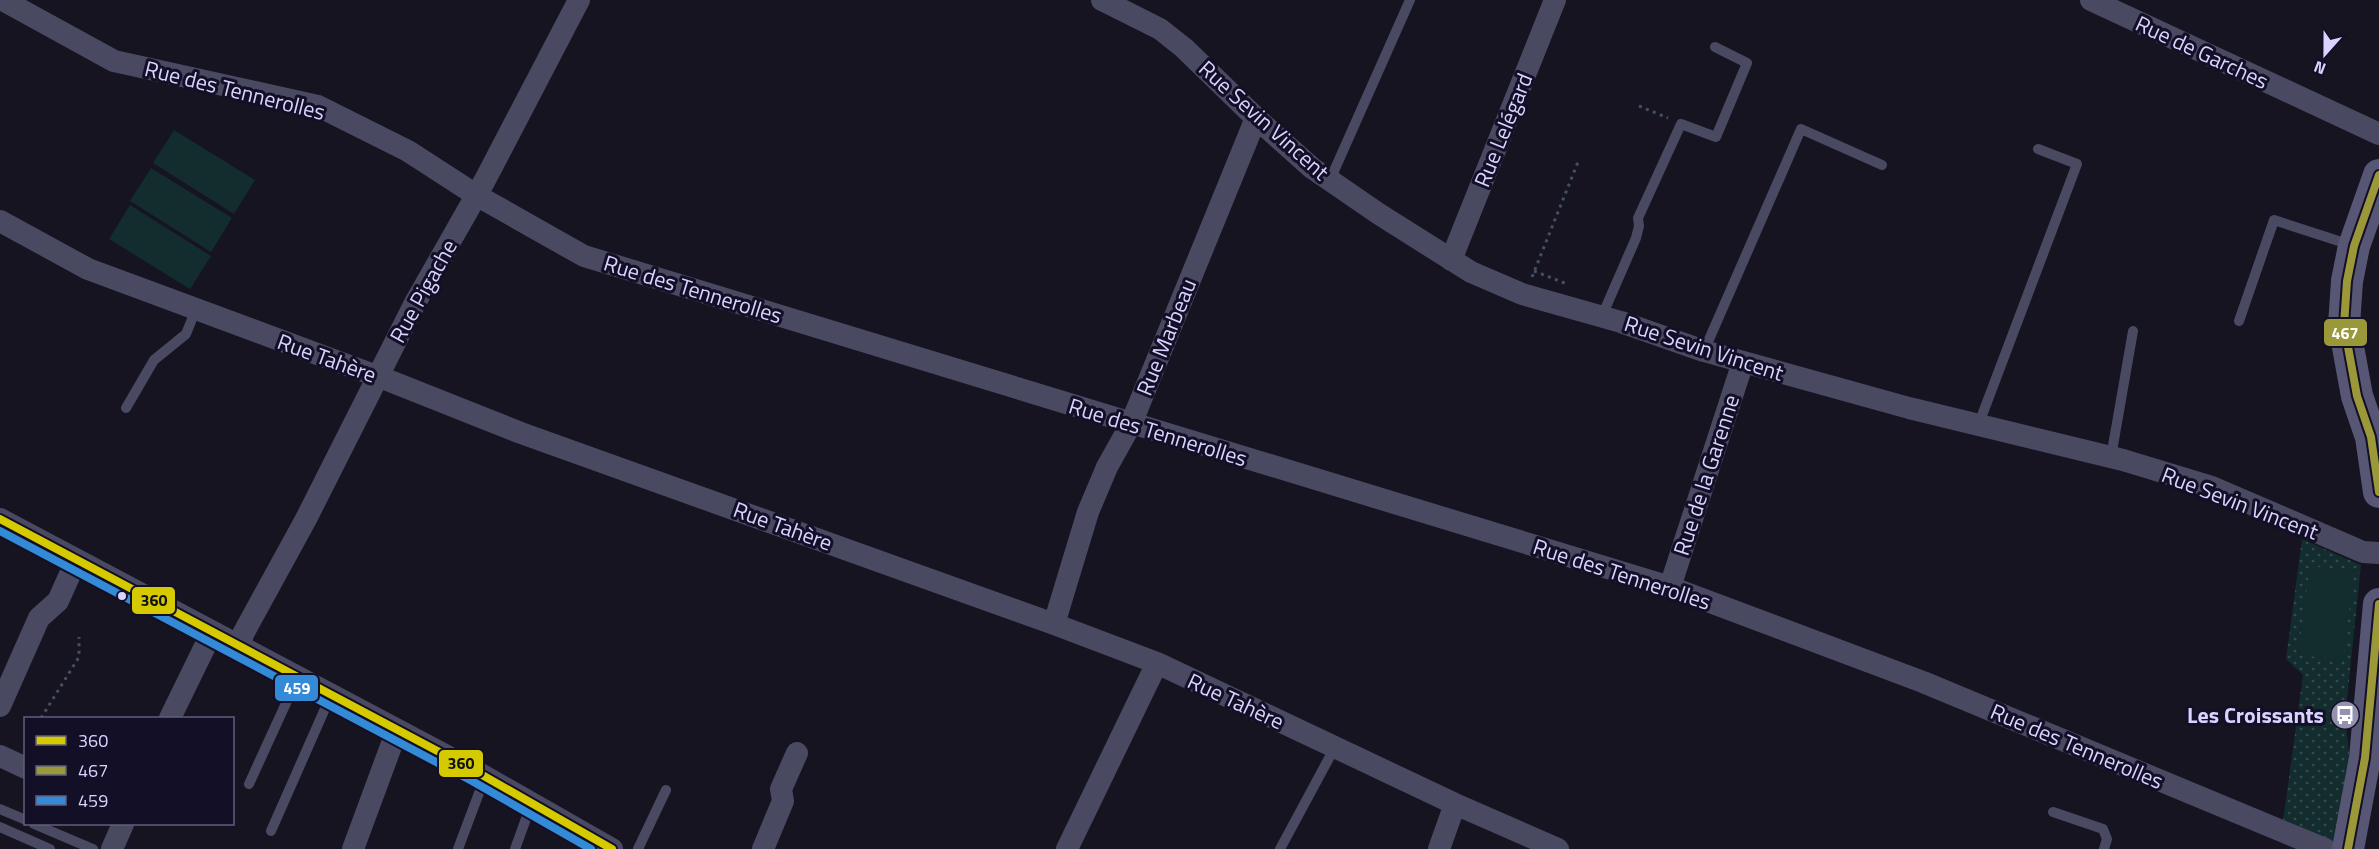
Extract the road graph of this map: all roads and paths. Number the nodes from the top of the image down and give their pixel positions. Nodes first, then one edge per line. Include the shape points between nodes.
1 (3, 0) edge
2 (579, 0) edge
3 (1102, 0) edge
4 (1410, 0) edge
5 (1555, 0) edge
6 (2091, 0) edge
7 (1715, 47) dead end
8 (1639, 106) dead end
9 (1256, 118) junction
10 (1681, 124) junction
11 (2379, 134) edge
12 (2038, 149) dead end
13 (1578, 162) dead end
14 (1882, 165) dead end
15 (2379, 175) edge
16 (1330, 180) junction
17 (477, 195) junction
18 (0, 221) edge
19 (2354, 246) junction
20 (1451, 260) junction
21 (1522, 294) junction
22 (196, 309) junction
23 (1602, 316) junction
24 (2239, 321) dead end
25 (2133, 331) dead end
26 (1704, 351) junction
27 (1743, 362) junction
28 (377, 377) junction
29 (2368, 400) edge
30 (126, 408) dead end
31 (1131, 424) junction
32 (1978, 426) junction
33 (2111, 457) junction
34 (2379, 492) edge
35 (0, 519) edge
36 (2379, 552) edge
37 (76, 561) junction
38 (1670, 587) junction
39 (2379, 604) edge
40 (1054, 624) junction
41 (212, 632) junction
42 (79, 637) dead end
43 (240, 647) junction
44 (2377, 658) edge
45 (1157, 663) junction
46 (298, 677) junction
47 (331, 695) junction
48 (0, 706) edge
49 (43, 717) edge
50 (170, 717) edge
51 (397, 730) junction
52 (1335, 747) junction
53 (797, 753) dead end
54 (0, 756) edge
55 (24, 767) edge
56 (485, 777) junction
57 (249, 784) dead end
58 (666, 790) dead end
59 (1455, 804) junction
60 (531, 805) junction
61 (0, 809) edge
62 (2053, 812) dead end
63 (24, 819) edge
64 (36, 825) edge
65 (123, 825) edge
66 (0, 827) edge
67 (271, 831) dead end
68 (590, 844) edge
69 (50, 849) edge
70 (93, 849) edge
71 (112, 849) edge
72 (352, 849) edge
73 (458, 849) edge
74 (515, 849) edge
75 (612, 849) edge
76 (638, 849) edge
77 (763, 849) edge
78 (1067, 849) edge
79 (1280, 849) edge
80 (1439, 849) edge
81 (1558, 849) edge
82 (2104, 849) edge
83 (2325, 849) edge
84 (2348, 849) edge

1 - 17 street, Rue des Tennerolles via 114,61 318,106 408,151
2 - 17 street, Rue Pigache
3 - 9 street, Rue Sevin Vincent via 1160,29 1185,48
4 - 16 lane
5 - 20 street, Rue Lelégard
6 - 11 street, Rue de Garches
7 - 10 lane via 1747,63 1716,137
8 - 10 path
9 - 16 street, Rue Sevin Vincent
9 - 31 street, Rue Marbeau
10 - 23 lane via 1638,218 1635,238
12 - 32 lane via 2077,164
13 - 21 path
14 - 26 lane via 1801,129
15 - 19 main road
16 - 20 street, Rue Sevin Vincent
17 - 28 street, Rue Pigache
17 - 31 street, Rue des Tennerolles via 584,256
18 - 22 street, Rue Tahère via 88,269
19 - 24 lane via 2274,220
19 - 29 main road via 2344,325
20 - 21 street, Rue Sevin Vincent
21 - 23 street, Rue Sevin Vincent
22 - 28 street, Rue Tahère
22 - 30 lane via 186,334 154,360
23 - 26 street, Rue Sevin Vincent
25 - 33 lane
26 - 27 street, Rue Sevin Vincent
27 - 32 street, Rue Sevin Vincent
27 - 38 street, Rue de la Garenne
28 - 40 street, Rue Tahère via 521,433
28 - 43 street, Rue Pigache via 243,634
29 - 34 main road
31 - 38 street, Rue des Tennerolles
31 - 40 street, Rue Marbeau via 1088,512
32 - 33 street, Rue Sevin Vincent
33 - 36 street, Rue Sevin Vincent via 2212,487 2363,552
35 - 37 street
37 - 41 street
37 - 48 street via 58,601 39,618
38 - 83 street, Rue des Tennerolles via 1923,682
39 - 44 main road
40 - 45 street, Rue Tahère
41 - 43 street
41 - 50 street
42 - 49 path via 80,657
43 - 46 street
44 - 84 main road
45 - 52 street, Rue Tahère
45 - 78 street
46 - 47 street
46 - 57 lane
47 - 51 street
47 - 67 lane
51 - 56 street
51 - 72 street
52 - 59 street, Rue Tahère
52 - 79 lane
53 - 77 street via 781,789 783,801
54 - 55 street
56 - 60 street
56 - 73 lane
58 - 76 lane
59 - 80 street
59 - 81 street, Rue Tahère
60 - 68 street
60 - 74 lane
61 - 63 lane
62 - 82 lane via 2103,829 2107,839
64 - 70 lane
65 - 71 street
66 - 69 lane
68 - 75 street

